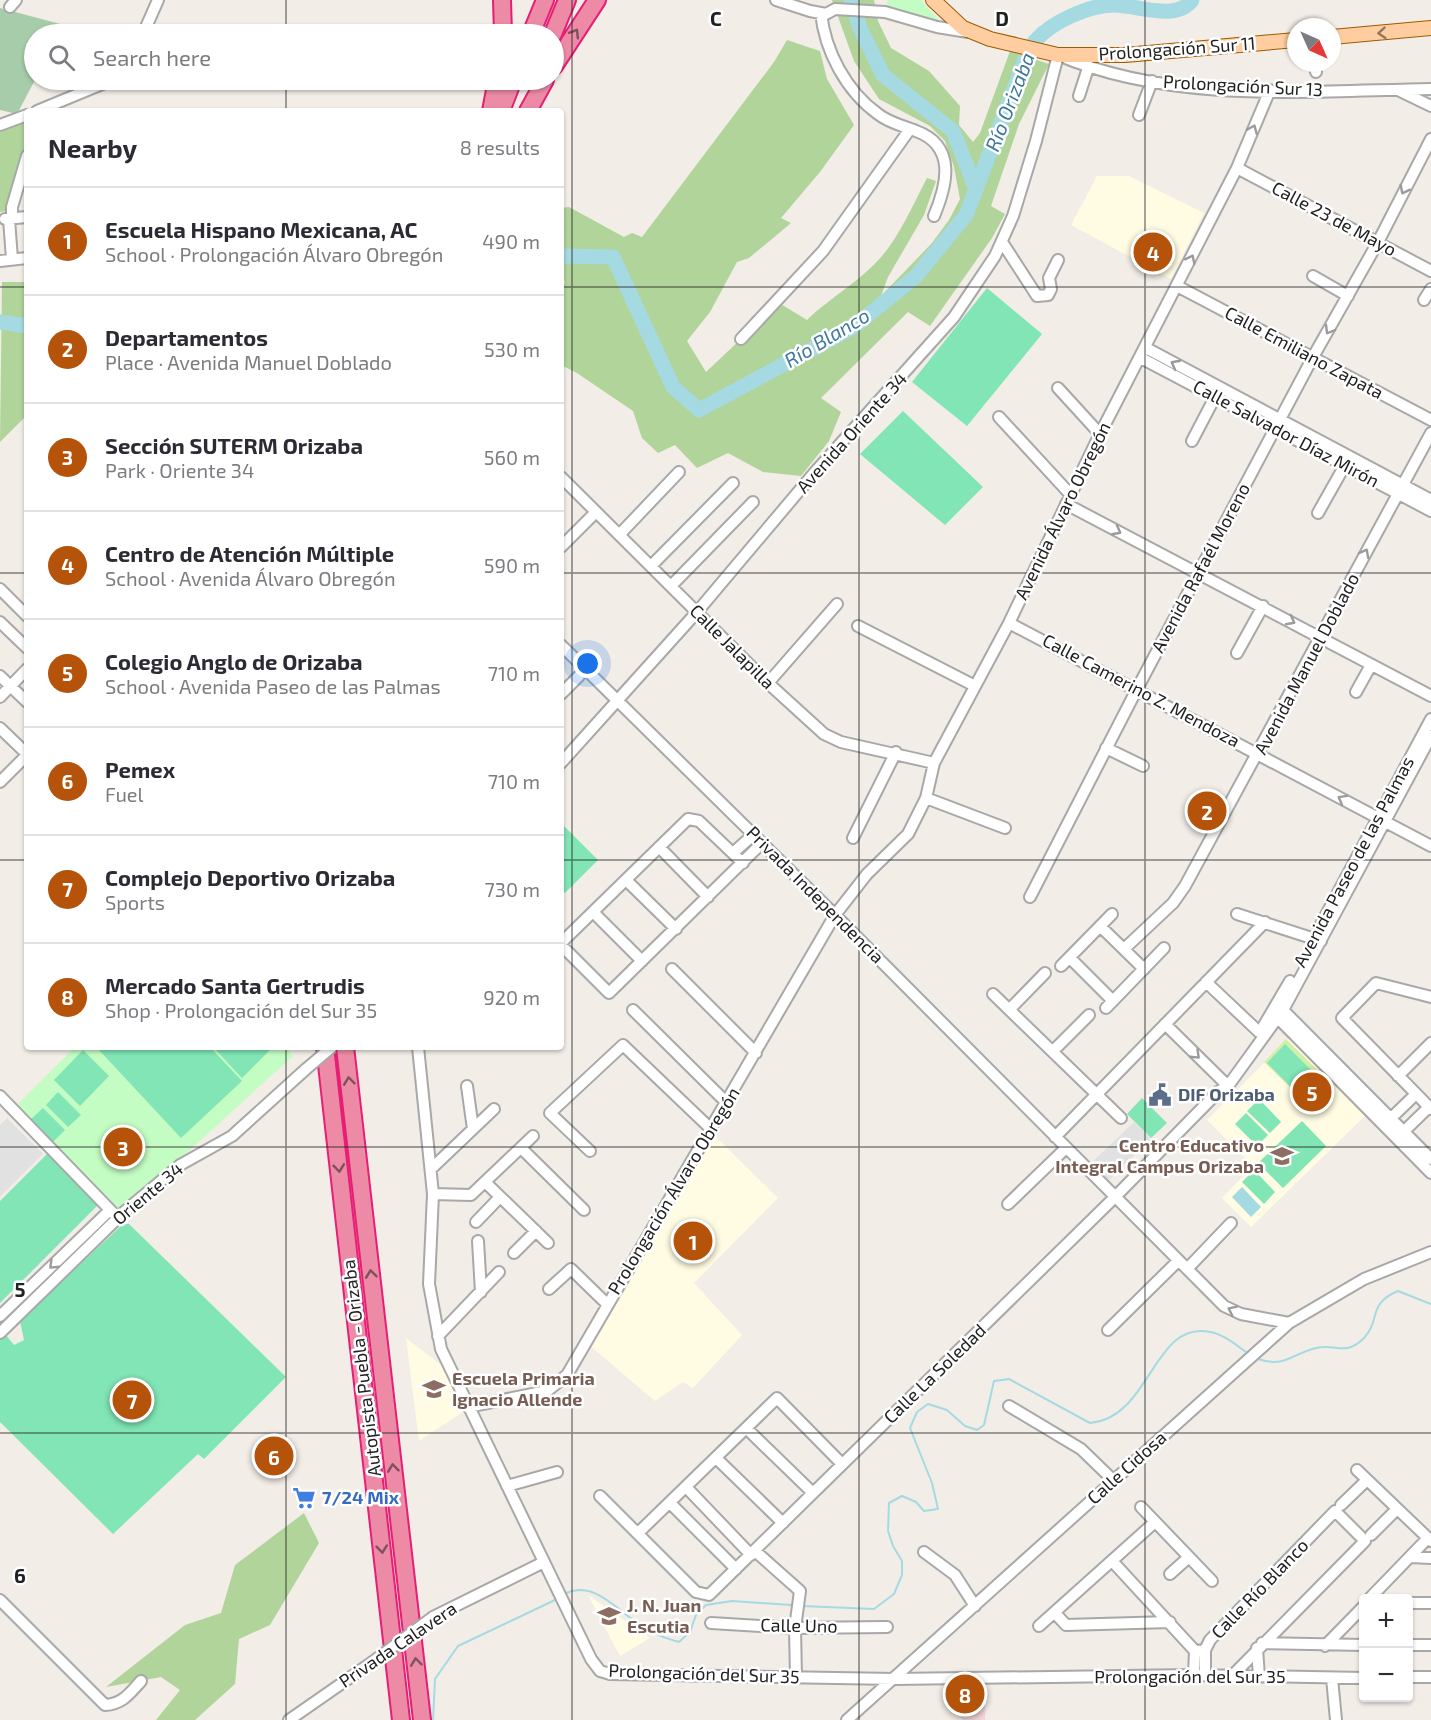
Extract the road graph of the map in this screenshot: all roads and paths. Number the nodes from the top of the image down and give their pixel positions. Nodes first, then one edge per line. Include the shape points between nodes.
1 (158, 0) edge
2 (502, 0) edge
3 (545, 0) edge
4 (567, 0) edge
5 (597, 0) edge
6 (776, 0) edge
7 (933, 0) edge
8 (834, 6) edge
9 (821, 13) junction
10 (147, 24) edge
11 (502, 24) edge
12 (535, 24) edge
13 (557, 24) edge
14 (1431, 28) edge
15 (974, 33) junction
16 (1341, 36) edge
17 (1287, 41) edge
18 (564, 51) edge
19 (1057, 55) junction
20 (1088, 68) junction
21 (1152, 81) junction
22 (1397, 89) junction
23 (1431, 89) edge
24 (88, 90) edge
25 (495, 90) edge
26 (509, 90) edge
27 (532, 90) edge
28 (540, 90) edge
29 (1270, 90) junction
30 (1079, 96) dead end
31 (1431, 106) edge
32 (45, 108) edge
33 (492, 108) edge
34 (502, 108) edge
35 (524, 108) edge
36 (530, 108) edge
37 (1139, 115) dead end
38 (24, 116) edge
39 (0, 125) edge
40 (910, 129) junction
41 (1431, 139) edge
42 (24, 166) edge
43 (1237, 168) junction
44 (9, 216) junction
45 (934, 216) dead end
46 (24, 217) edge
47 (1002, 242) junction
48 (1378, 242) junction
49 (24, 258) edge
50 (12, 259) junction
51 (1058, 260) dead end
52 (0, 261) edge
53 (1431, 272) edge
54 (1313, 276) dead end
55 (1177, 286) junction
56 (1431, 288) edge
57 (1348, 296) junction
58 (1424, 300) dead end
59 (741, 339) dead end
60 (1143, 353) junction
61 (1313, 357) junction
62 (1058, 388) dead end
63 (1215, 397) junction
64 (999, 417) dead end
65 (1431, 420) edge
66 (1277, 424) junction
67 (1431, 433) edge
68 (1100, 434) junction
69 (1192, 441) dead end
70 (1345, 465) junction
71 (680, 472) dead end
72 (564, 480) edge
73 (733, 483) dead end
74 (1400, 489) junction
75 (1068, 499) junction
76 (1431, 500) edge
77 (753, 502) dead end
78 (1431, 511) edge
79 (597, 512) junction
80 (1318, 513) dead end
81 (620, 534) junction
82 (564, 544) edge
83 (651, 566) junction
84 (1198, 573) junction
85 (672, 585) junction
86 (0, 589) edge
87 (837, 604) dead end
88 (1263, 606) junction
89 (697, 612) junction
90 (24, 613) edge
91 (0, 622) edge
92 (1009, 622) junction
93 (858, 626) dead end
94 (1321, 637) junction
95 (24, 645) edge
96 (564, 648) edge
97 (1237, 653) dead end
98 (1371, 665) junction
99 (24, 672) edge
100 (0, 676) edge
101 (579, 676) dead end
102 (768, 683) junction
103 (11, 686) junction
104 (975, 686) junction
105 (564, 687) edge
106 (1137, 689) junction
107 (1356, 692) dead end
108 (1431, 696) edge
109 (0, 697) edge
110 (24, 699) edge
111 (617, 699) junction
112 (1431, 719) edge
113 (0, 728) edge
114 (1431, 736) edge
115 (1106, 748) junction
116 (24, 752) edge
117 (896, 752) junction
118 (1259, 754) junction
119 (24, 758) edge
120 (564, 761) edge
121 (934, 763) junction
122 (1143, 766) dead end
123 (0, 782) edge
124 (926, 798) junction
125 (1382, 820) junction
126 (1005, 828) dead end
127 (754, 834) junction
128 (853, 838) dead end
129 (762, 843) junction
130 (1431, 846) edge
131 (659, 847) junction
132 (733, 853) junction
133 (743, 863) junction
134 (626, 880) junction
135 (708, 897) junction
136 (1030, 897) dead end
137 (593, 912) junction
138 (1112, 914) dead end
139 (1237, 914) dead end
140 (835, 915) junction
141 (1265, 922) junction
142 (1100, 926) junction
143 (676, 929) junction
144 (1317, 940) junction
145 (564, 941) edge
146 (564, 947) edge
147 (1164, 948) dead end
148 (1124, 950) junction
149 (1070, 958) junction
150 (642, 961) junction
151 (1061, 966) dead end
152 (672, 969) dead end
153 (1144, 969) junction
154 (1045, 973) dead end
155 (1206, 982) junction
156 (993, 994) dead end
157 (1431, 997) edge
158 (633, 1010) dead end
159 (1010, 1010) junction
160 (1089, 1015) dead end
161 (1281, 1015) junction
162 (1165, 1024) junction
163 (1260, 1032) junction
164 (1431, 1043) edge
165 (325, 1050) edge
166 (328, 1050) edge
167 (345, 1050) edge
168 (418, 1050) edge
169 (1053, 1050) junction
170 (756, 1053) junction
171 (1398, 1076) junction
172 (467, 1086) dead end
173 (1224, 1086) junction
174 (1097, 1093) junction
175 (1416, 1094) junction
176 (0, 1096) edge
177 (727, 1103) junction
178 (1430, 1108) edge
179 (494, 1109) dead end
180 (1121, 1118) dead end
181 (1387, 1122) junction
182 (473, 1129) junction
183 (711, 1129) junction
184 (1400, 1135) junction
185 (533, 1136) dead end
186 (1055, 1137) junction
187 (521, 1148) junction
188 (1066, 1148) junction
189 (590, 1151) dead end
190 (1431, 1159) edge
191 (431, 1168) junction
192 (1431, 1173) edge
193 (486, 1183) junction
194 (433, 1194) junction
195 (500, 1197) junction
196 (1116, 1197) junction
197 (1008, 1204) dead end
198 (584, 1210) dead end
199 (114, 1214) junction
200 (476, 1222) dead end
201 (1231, 1223) dead end
202 (536, 1231) junction
203 (478, 1241) dead end
204 (75, 1243) junction
205 (548, 1243) dead end
206 (84, 1252) junction
207 (1431, 1252) edge
208 (514, 1253) dead end
209 (1178, 1261) junction
210 (1187, 1269) junction
211 (499, 1272) dead end
212 (35, 1282) junction
213 (549, 1289) dead end
214 (44, 1291) junction
215 (481, 1292) junction
216 (19, 1298) junction
217 (608, 1304) junction
218 (27, 1307) junction
219 (0, 1316) edge
220 (1289, 1323) junction
221 (1108, 1330) dead end
222 (0, 1333) edge
223 (438, 1336) junction
224 (1009, 1406) dead end
225 (468, 1407) junction
226 (746, 1428) junction
227 (716, 1458) junction
228 (842, 1464) junction
229 (1357, 1470) dead end
230 (557, 1472) dead end
231 (1367, 1480) junction
232 (1114, 1481) junction
233 (507, 1486) junction
234 (687, 1487) junction
235 (813, 1493) junction
236 (600, 1496) dead end
237 (670, 1503) junction
238 (1141, 1507) dead end
239 (1338, 1508) junction
240 (1397, 1509) junction
241 (1155, 1522) junction
242 (783, 1523) junction
243 (638, 1533) junction
244 (1368, 1538) junction
245 (1430, 1540) edge
246 (924, 1552) dead end
247 (753, 1553) junction
248 (1189, 1557) junction
249 (1410, 1557) junction
250 (1431, 1558) edge
251 (544, 1562) junction
252 (1113, 1562) junction
253 (736, 1569) junction
254 (1170, 1575) dead end
255 (1212, 1581) dead end
256 (1375, 1594) edge
257 (0, 1600) edge
258 (1413, 1603) edge
259 (1431, 1603) edge
260 (975, 1606) junction
261 (1359, 1611) edge
262 (1055, 1613) junction
263 (1170, 1622) junction
264 (711, 1623) dead end
265 (1039, 1626) dead end
266 (887, 1627) dead end
267 (795, 1628) junction
268 (1359, 1645) edge
269 (1413, 1645) edge
270 (1431, 1645) edge
271 (1259, 1646) junction
272 (1325, 1646) junction
273 (1200, 1651) junction
274 (1200, 1675) junction
275 (1232, 1676) junction
276 (1259, 1677) junction
277 (1413, 1677) edge
278 (1431, 1677) edge
279 (795, 1678) junction
280 (1329, 1678) junction
281 (1359, 1678) edge
282 (895, 1679) junction
283 (141, 1681) dead end
284 (289, 1720) edge
285 (401, 1720) edge
286 (422, 1720) edge
287 (847, 1720) edge
288 (1330, 1720) edge
289 (1336, 1720) edge

1 - 10 street
2 - 11 highway
3 - 12 highway
4 - 13 highway
18 -> 5 highway
6 - 9 street
7 - 15 main road, Prolongación Sur 11 via 956,24
8 - 9 street via 831,13
8 - 15 street
9 - 40 street via 823,32 851,88 880,116
14 -> 16 main road
15 - 19 main road, Prolongación Sur 11
17 - 19 main road, Prolongación Sur 11 via 1125,55
19 - 20 street, Prolongación Sur 13
19 - 47 street, Avenida Oriente 34 via 1036,141
20 - 21 street, Prolongación Sur 13
20 - 30 street
21 - 29 street, Prolongación Sur 13
21 - 37 street
22 - 23 street, Prolongación Sur 13
22 - 29 street, Prolongación Sur 13
22 - 31 street
24 - 32 street
25 - 33 highway
26 - 34 highway
27 - 35 highway
28 - 36 highway
43 -> 29 street, Avenida Álvaro Obregón
38 - 39 street
40 - 45 street via 937,144 946,160 947,176
40 - 59 street via 823,251
41 -> 48 street, Avenida Rafaél Moreno
42 - 44 street
43 - 48 street, Calle 23 de Mayo
55 -> 43 street, Avenida Álvaro Obregón
44 - 46 street
44 - 50 street
47 - 51 street via 1037,296 1048,295 1051,290 1049,278
47 - 89 street, Avenida Oriente 34 via 954,318 931,346 815,472
48 - 53 street, Calle 23 de Mayo
48 - 57 street, Avenida Rafaél Moreno
49 - 50 street
50 - 52 street
54 - 57 street
55 - 60 street, Avenida Álvaro Obregón
55 - 61 street, Calle Emiliano Zapata
56 - 58 street
57 -> 61 street, Avenida Rafaél Moreno
60 - 63 street, Calle Salvador Díaz Mirón
66 -> 60 street, Calle Salvador Díaz Mirón
60 - 68 street, Avenida Álvaro Obregón
61 - 65 street, Calle Emiliano Zapata
61 - 66 street, Avenida Rafaél Moreno
62 - 68 street
63 - 66 street, Calle Salvador Díaz Mirón
63 - 69 street
64 - 75 street
66 - 70 street, Calle Salvador Díaz Mirón
66 - 74 street, Calle Salvador Díaz Mirón
66 - 84 street, Avenida Rafaél Moreno
67 - 74 street, Avenida Manuel Doblado
68 - 75 street, Avenida Álvaro Obregón
70 - 74 street, Calle Salvador Díaz Mirón
70 - 80 street
71 - 81 street
72 - 79 street, Calle Jalapilla
73 - 83 street
74 - 76 street, Calle Salvador Díaz Mirón
74 - 78 street, Calle Salvador Díaz Mirón
94 -> 74 street, Avenida Manuel Doblado
75 -> 84 street
75 - 92 street, Avenida Álvaro Obregón
77 - 85 street
79 - 81 street, Calle Jalapilla
79 - 82 street
81 - 83 street, Calle Jalapilla
83 - 85 street, Calle Jalapilla
84 - 88 street
84 - 106 street, Avenida Rafaél Moreno
85 - 89 street, Calle Jalapilla
86 - 90 street
87 - 102 street
88 -> 94 street
88 - 97 street
89 - 102 street, Calle Jalapilla
89 - 111 street, Avenida Oriente 34
91 - 95 street
92 - 104 street, Avenida Álvaro Obregón
92 - 106 street, Calle Camerino Z. Mendoza
93 - 104 street
94 - 98 street
94 - 118 street, Avenida Manuel Doblado
96 - 111 street, Privada Independencia
98 - 107 street
98 - 108 street
99 - 103 street
100 - 103 street
101 - 105 street
102 - 117 street, Calle Jalapilla via 830,738
103 - 109 street
103 - 110 street
104 - 121 street, Avenida Álvaro Obregón
106 - 115 street, Avenida Rafaél Moreno
106 - 118 street, Calle Camerino Z. Mendoza
111 - 120 street, Avenida Oriente 34
111 - 127 street, Privada Independencia
112 - 125 street, Avenida Paseo de las Palmas
113 - 116 street
114 - 125 street, Avenida Paseo de las Palmas
115 - 122 street
115 - 136 street, Avenida Rafaél Moreno
117 - 121 street, Calle Jalapilla
117 - 128 street
125 -> 118 street, Calle Camerino Z. Mendoza
118 - 148 street, Avenida Manuel Doblado via 1180,894
119 - 123 street
121 - 124 street, Avenida Álvaro Obregón
124 - 126 street
124 - 140 street, Avenida Álvaro Obregón via 901,842 867,874
125 - 130 street, Calle Camerino Z. Mendoza
125 - 144 street, Avenida Paseo de las Palmas
127 - 129 street, Privada Independencia
127 - 132 street
129 - 133 street
129 - 140 street, Privada Independencia
131 - 132 street via 693,818
131 - 134 street
131 - 135 street
132 - 133 street
133 - 135 street
134 - 137 street
134 - 143 street
135 - 143 street
137 - 145 street
137 - 150 street
138 - 142 street
139 - 141 street
140 - 170 street, Prolongación Álvaro Obregón
140 - 186 street, Privada Independencia
141 - 144 street
141 - 155 street
142 - 148 street
142 - 149 street
143 - 150 street
144 - 161 street, Avenida Paseo de las Palmas
144 - 161 street, Avenida Paseo de las Palmas
146 - 150 street via 609,993
147 - 153 street
148 - 153 street
149 - 151 street
149 - 153 street via 1109,1004
152 - 170 street
154 - 159 street
155 - 162 street
155 - 163 street
156 - 159 street
157 - 171 street via 1376,983 1342,1018
158 - 177 street
159 - 169 street
160 - 169 street
161 - 163 street, Avenida Paseo de las Palmas
161 - 173 street, Avenida Paseo de las Palmas via 1242,1069
161 - 181 street
162 -> 173 street
162 - 174 street
163 - 173 street, Avenida Paseo de las Palmas
164 - 171 street
165 -> 285 highway, Autopista Puebla - Orizaba
166 - 199 street, Oriente 34, bridge via 232,1136 180,1165
286 -> 167 highway, Autopista Puebla - Orizaba
168 - 191 street, Prolongación del Sur 35
169 - 174 street
170 - 177 street, Prolongación Álvaro Obregón
171 - 175 street
172 - 182 street
173 - 196 street, Avenida Paseo de las Palmas
174 - 180 street
174 - 186 street
175 - 178 street
175 - 181 street
176 - 199 street
177 - 183 street, Prolongación Álvaro Obregón
178 - 184 street
179 - 182 street
181 - 184 street
182 - 191 street
183 - 189 street via 623,1045 550,1113
183 - 217 street, Prolongación Álvaro Obregón
184 - 190 street
184 - 192 street
185 - 187 street
186 - 188 street, Privada Independencia
187 - 193 street
187 - 198 street
188 - 196 street, Privada Independencia
188 - 197 street
191 - 194 street, Prolongación del Sur 35
193 - 194 street via 471,1195
193 - 195 street
194 - 223 street, Prolongación del Sur 35 via 429,1284
195 - 200 street
195 - 202 street
196 - 209 street, Privada Independencia
196 - 228 street, Calle La Soledad
199 - 204 street
199 - 206 street, Oriente 34
201 - 210 street
202 - 205 street
202 - 208 street
203 - 215 street
204 - 206 street
204 -> 212 street
206 - 214 street, Oriente 34
207 - 220 street, Calle Cidosa via 1364,1279
209 - 210 street, Privada Independencia
209 - 221 street
220 -> 210 street, Privada Independencia via 1231,1311
211 - 215 street
212 - 214 street
212 - 216 street
213 - 217 street via 571,1269
214 - 218 street, Oriente 34
215 - 223 street
216 - 218 street
216 - 219 street
217 - 225 street, Prolongación Álvaro Obregón via 558,1384 547,1391
218 - 222 street, Oriente 34
220 - 232 street, Calle Cidosa
223 - 225 street, Prolongación del Sur 35
224 - 232 street via 1081,1449
225 - 233 street, Prolongación del Sur 35
226 - 227 street
226 - 228 street via 777,1398
226 - 235 street
227 - 234 street
227 - 242 street
228 - 235 street, Calle La Soledad
229 - 231 street
230 - 233 street
231 - 239 street, Calle Río Blanco
231 - 240 street
232 - 260 street, Calle Cidosa
233 - 251 street, Prolongación del Sur 35
234 - 237 street
234 - 247 street
235 - 242 street, Calle La Soledad
236 - 243 street
237 - 243 street
237 - 253 street
238 - 241 street
239 - 244 street
239 - 273 street, Calle Río Blanco
240 - 244 street
240 - 245 street
241 - 248 street
241 - 252 street
242 - 247 street, Calle La Soledad
243 - 253 street, Calle La Soledad via 702,1595 709,1595
244 - 271 street
245 - 249 street
246 - 260 street via 955,1575
247 - 253 street, Calle La Soledad
247 - 267 street via 800,1592
248 - 254 street
248 - 255 street
249 - 250 street
249 - 256 street
251 - 279 street, Prolongación del Sur 35 via 600,1671
251 - 284 street, Privada Calavera, bridge via 433,1617
252 - 262 street
252 - 263 street
257 - 283 street via 105,1705 124,1699
258 - 259 street
260 - 282 street, Calle Cidosa
261 - 272 street
262 - 263 street via 1066,1625
262 - 265 street
263 - 273 street
264 - 267 street, Calle Uno
266 - 267 street, Calle Uno
267 - 279 street
268 - 272 street
269 - 270 street
271 - 272 street
271 - 275 street
271 - 276 street
273 - 274 street, Calle Río Blanco
274 - 275 street, Prolongación del Sur 35
274 - 282 street, Prolongación del Sur 35
275 - 276 street, Prolongación del Sur 35
276 - 280 street, Prolongación del Sur 35
277 - 278 street
279 - 282 street, Prolongación del Sur 35
280 - 281 street, Prolongación del Sur 35
280 - 288 street
280 - 289 street
282 - 287 street, Calle Cidosa

